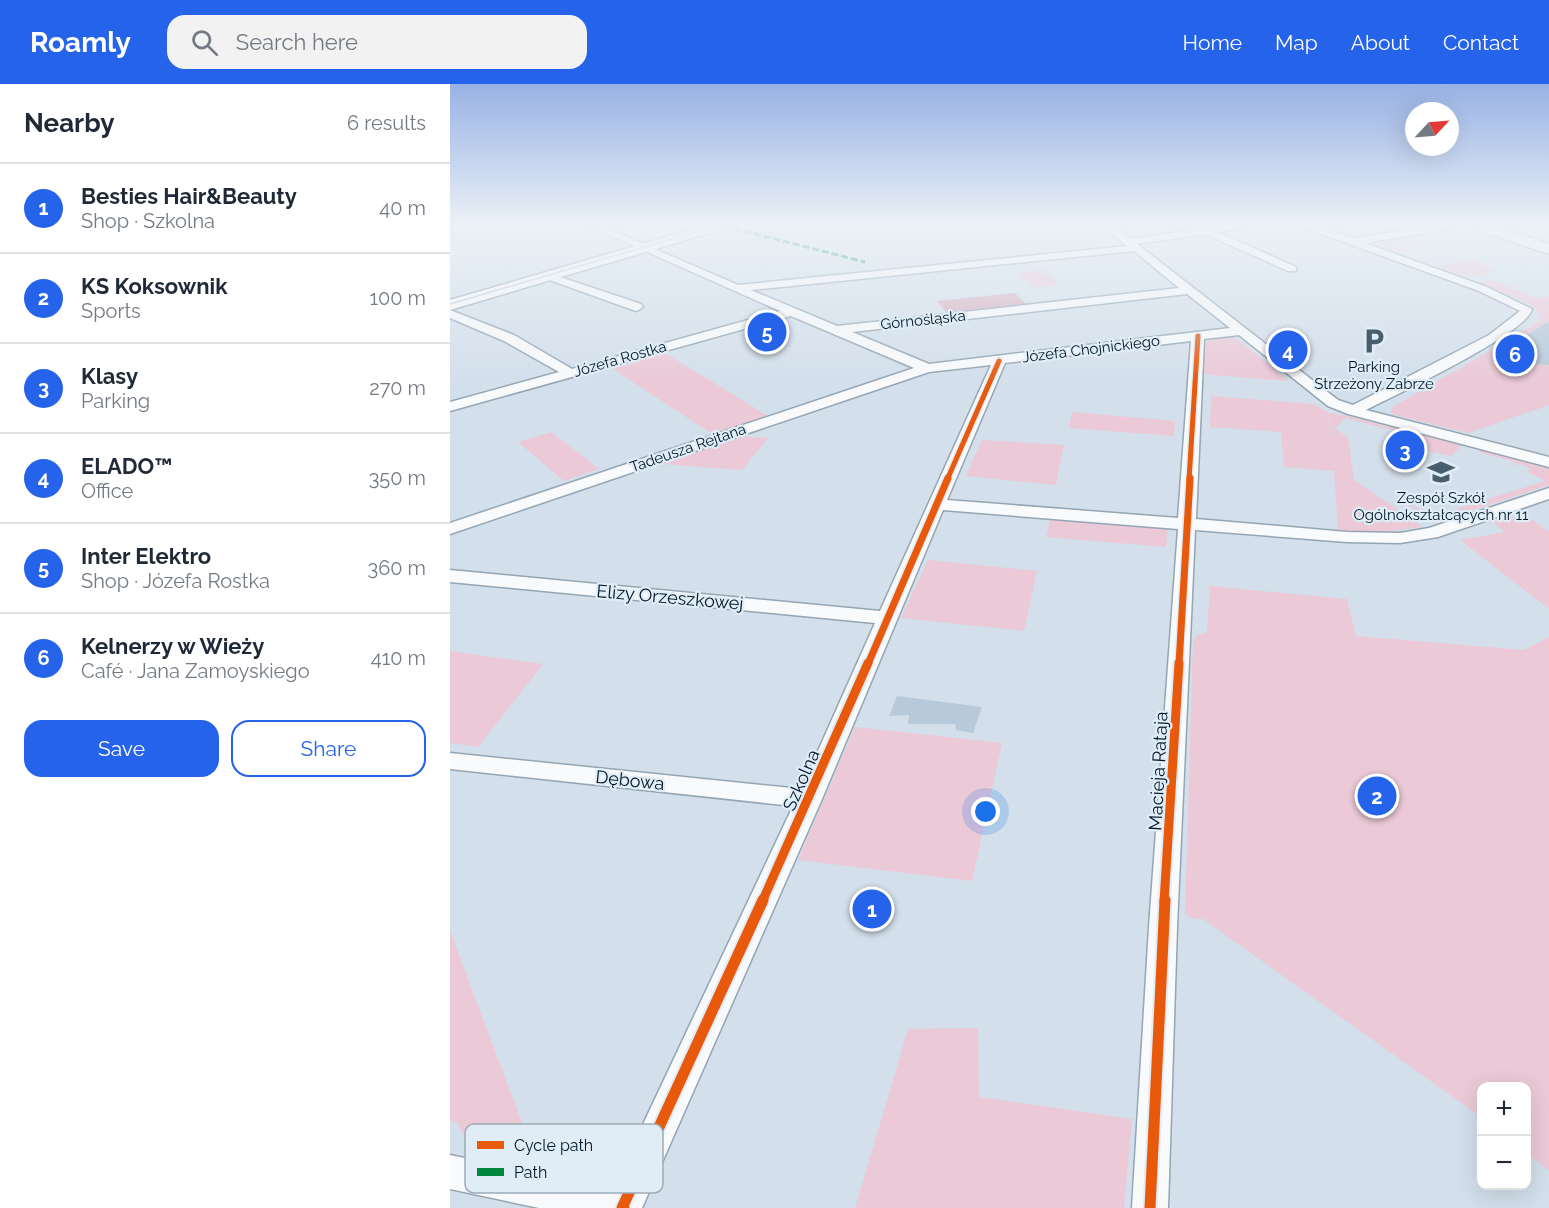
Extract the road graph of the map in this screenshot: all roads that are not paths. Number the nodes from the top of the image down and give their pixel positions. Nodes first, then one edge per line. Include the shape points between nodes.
1 (540, 278) edge
2 (555, 278) edge
3 (713, 278) edge
4 (823, 278) edge
5 (1174, 278) edge
6 (1452, 278) edge
7 (735, 288) junction
8 (1188, 290) junction
9 (450, 305) edge
10 (637, 307) dead end
11 (791, 312) junction
12 (450, 314) edge
13 (837, 330) junction
14 (1240, 331) junction
15 (1198, 336) junction
16 (999, 361) junction
17 (927, 369) junction
18 (570, 373) junction
19 (450, 407) edge
20 (1353, 411) junction
21 (1549, 462) edge
22 (1549, 493) edge
23 (938, 504) junction
24 (1188, 524) junction
25 (450, 529) edge
26 (450, 576) edge
27 (889, 618) junction
28 (450, 761) edge
29 (809, 799) junction
30 (661, 1124) edge
31 (450, 1172) edge
32 (465, 1175) edge
33 (551, 1193) edge
34 (630, 1193) edge
35 (623, 1208) edge
36 (1150, 1208) edge

1 - 9 street
2 - 10 street
3 - 7 street, Józefa Chojnickiego
4 - 7 street
5 - 8 street
6 - 20 street via 1517,304 1526,309 1525,314 1494,338
7 - 11 street, Józefa Chojnickiego
8 - 13 street, Górnośląska
8 - 14 street
11 - 13 street, Józefa Chojnickiego
11 - 18 street, Józefa Rostka
12 - 18 street via 510,338
13 - 17 street, Józefa Chojnickiego
14 - 15 street, Józefa Chojnickiego
14 - 20 street via 1319,395
15 - 16 street, Józefa Chojnickiego
15 - 24 street, Macieja Rataja
16 - 17 street, Józefa Chojnickiego
16 - 23 street, Szkolna
17 - 25 street, Tadeusza Rejtana
18 - 19 street, Józefa Rostka
20 - 21 street
22 - 24 street via 1432,533 1400,538
23 - 24 street
23 - 27 street, Szkolna
24 - 36 street, Macieja Rataja
26 - 27 street, Elizy Orzeszkowej
27 - 29 street, Szkolna
28 - 29 street, Dębowa
29 - 30 street, Szkolna
31 - 32 street
33 - 35 street
34 - 35 street, Szkolna

